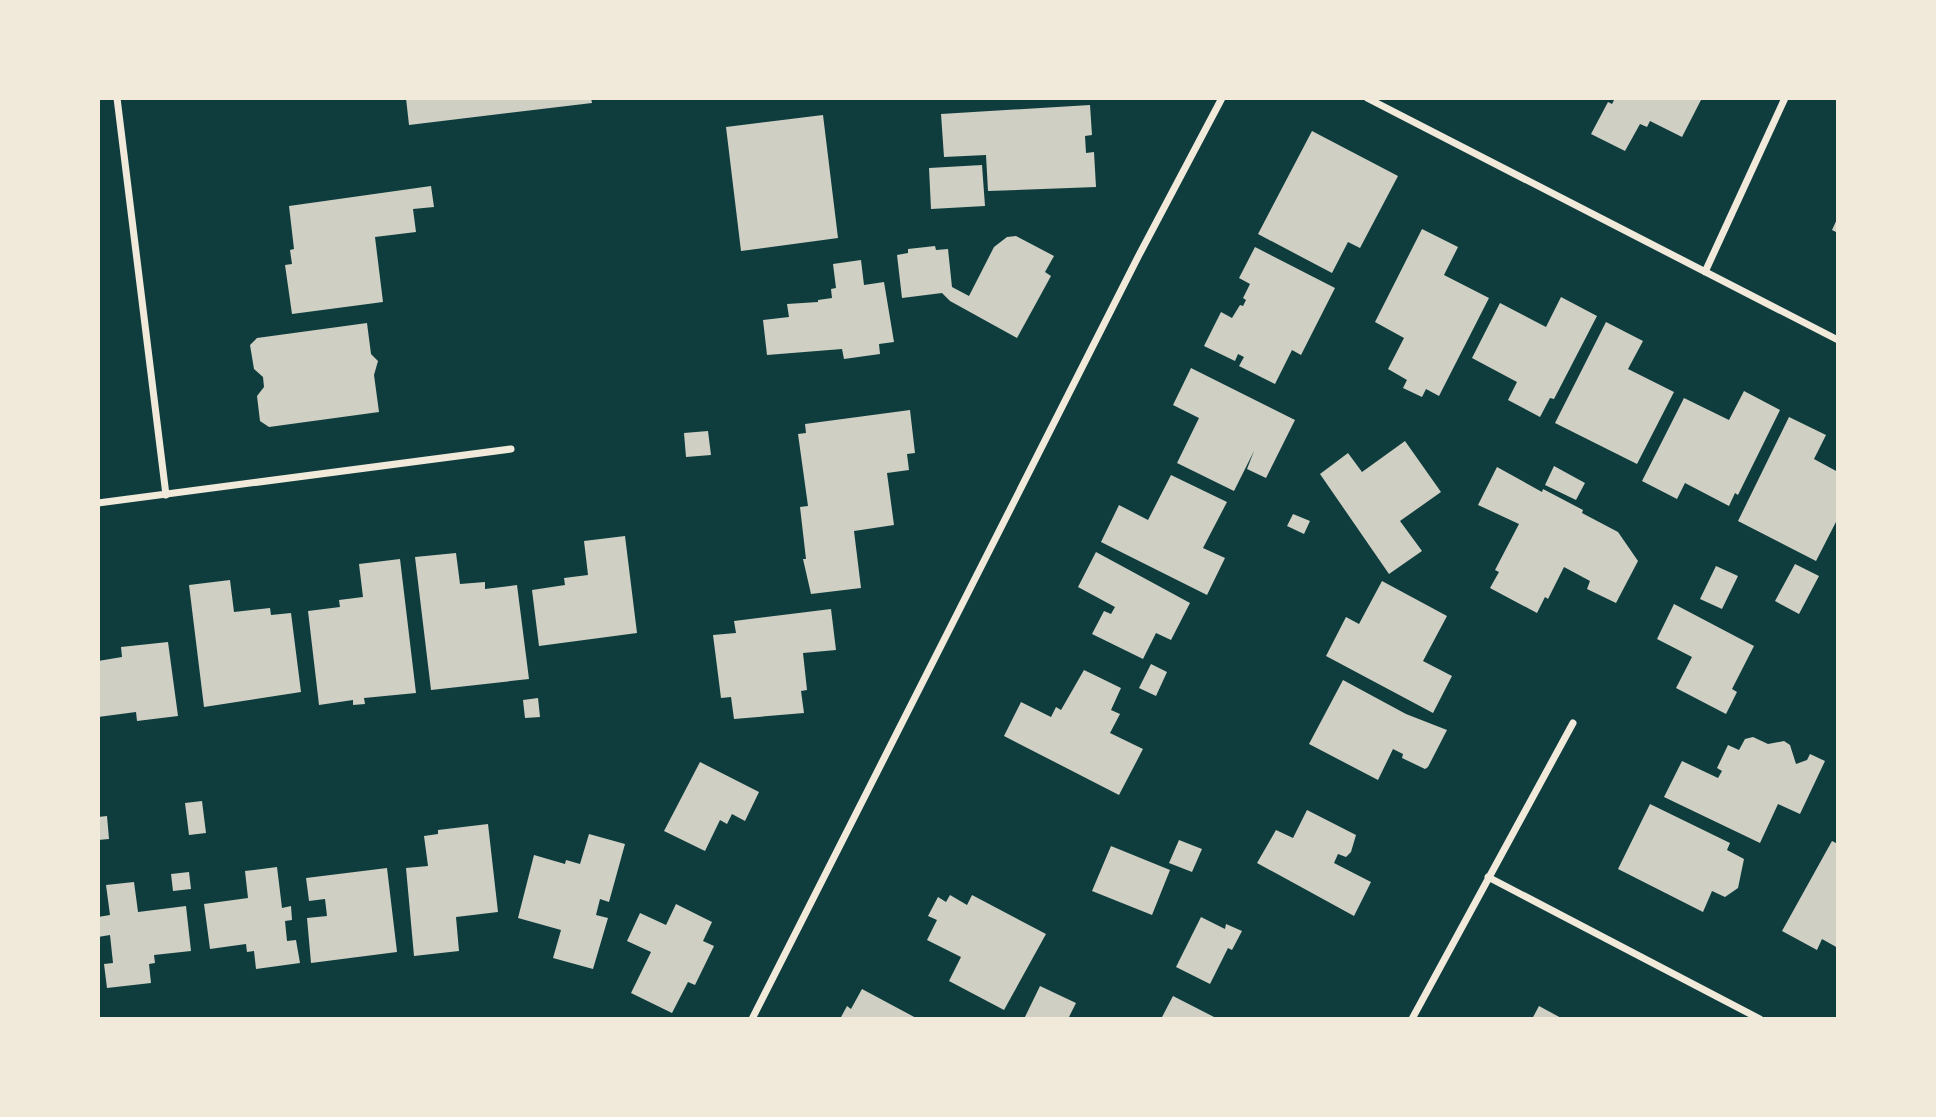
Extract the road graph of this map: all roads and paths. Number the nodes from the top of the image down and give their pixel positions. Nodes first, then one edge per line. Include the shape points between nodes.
1 (117, 98) edge
2 (1367, 98) edge
3 (1785, 98) edge
4 (1220, 100) edge
5 (1705, 272) junction
6 (1838, 340) edge
7 (511, 449) dead end
8 (166, 495) junction
9 (98, 503) edge
10 (1573, 723) dead end
11 (1488, 877) junction
12 (752, 1019) edge
13 (1412, 1019) edge
14 (1760, 1019) edge

1 - 8 street
2 - 5 street
3 - 5 street
4 - 12 street
5 - 6 street
7 - 8 street
8 - 9 street
10 - 11 street
11 - 13 street
11 - 14 street

